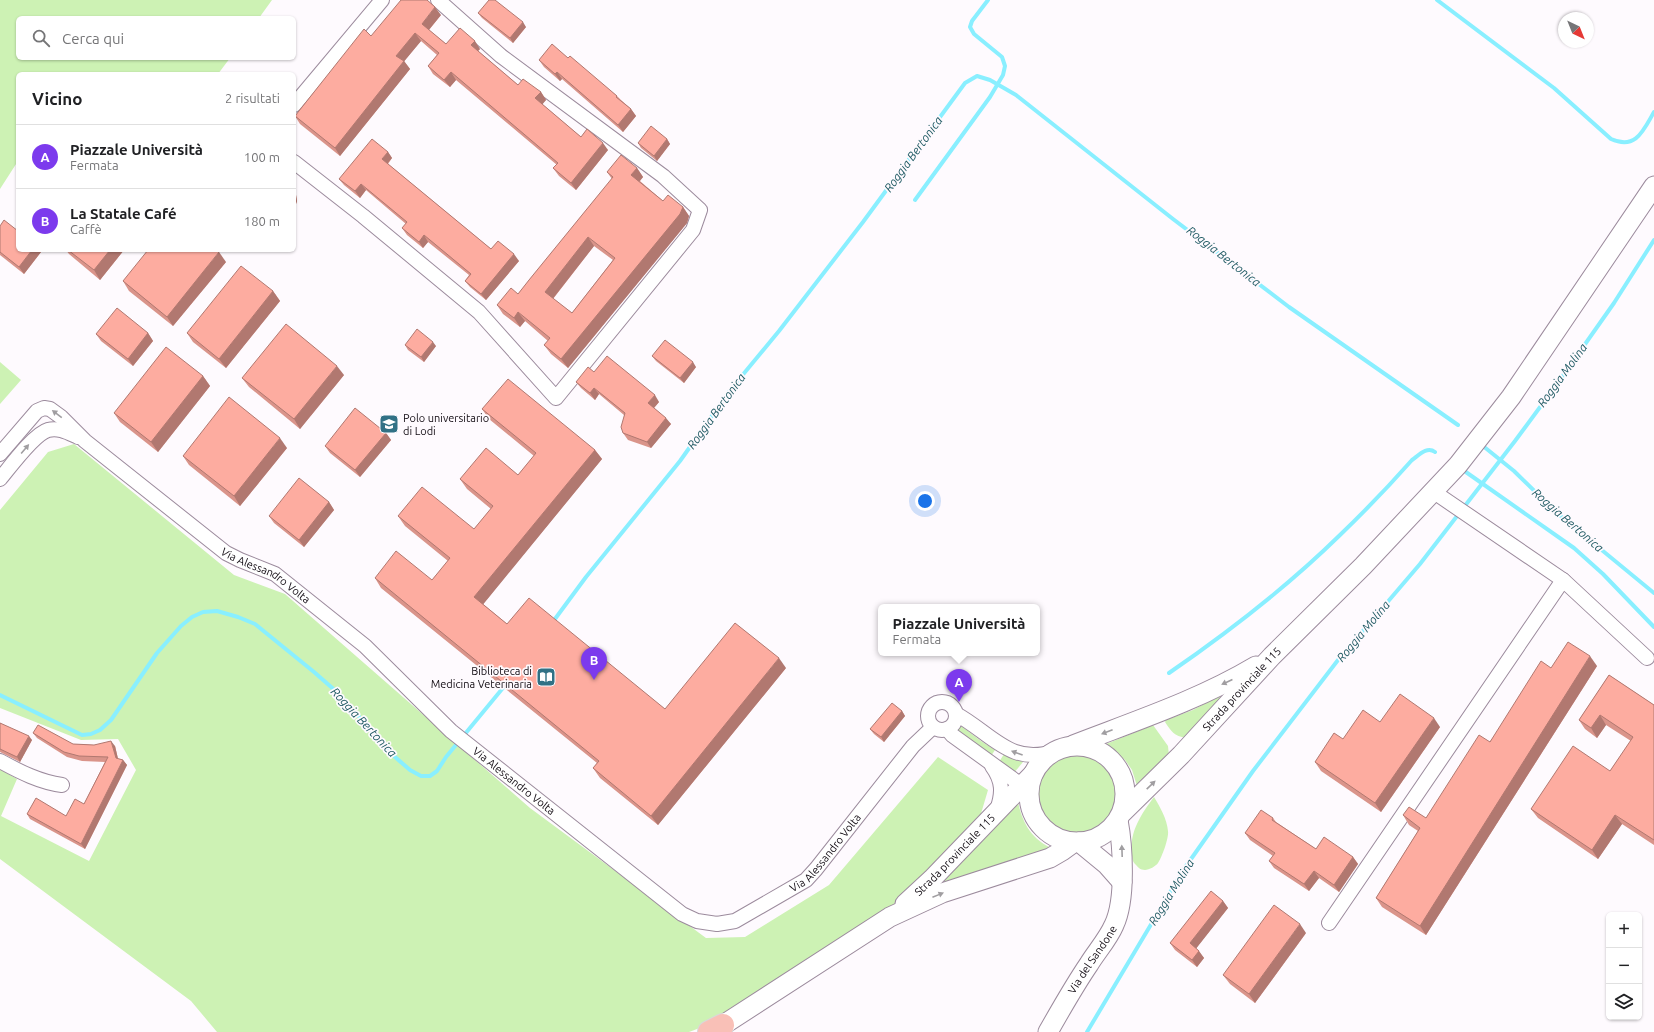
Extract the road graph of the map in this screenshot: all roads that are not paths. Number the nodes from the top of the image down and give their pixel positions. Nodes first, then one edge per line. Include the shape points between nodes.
1 (382, 0) edge
2 (438, 0) edge
3 (296, 104) edge
4 (296, 164) edge
5 (1654, 186) edge
6 (85, 441) junction
7 (0, 454) edge
8 (0, 479) edge
9 (1434, 492) junction
10 (1563, 580) junction
11 (1272, 656) junction
12 (1647, 658) dead end
13 (956, 714) junction
14 (933, 727) junction
15 (948, 729) junction
16 (1063, 748) junction
17 (0, 761) edge
18 (991, 764) junction
19 (62, 785) dead end
20 (1028, 786) junction
21 (997, 810) junction
22 (1121, 816) junction
23 (1076, 843) junction
24 (1122, 882) junction
25 (890, 917) junction
26 (1329, 923) dead end
27 (715, 1030) edge
28 (1048, 1032) edge

1 - 3 street
2 - 4 street via 501,56 663,176 700,210 693,230 556,398 479,312
5 - 9 main road via 1511,396
6 -> 7 street via 61,417 44,408 37,411
8 -> 6 street via 30,443 47,430 64,431
6 - 14 street, Via Alessandro Volta via 226,553 275,574 365,646 451,731 682,914 697,921 717,924 735,921 806,880 913,746
9 - 10 street
9 - 11 main road
10 - 12 street
10 - 26 street
11 -> 16 main road, Strada provinciale 115 via 1234,679 1194,698
22 -> 11 main road, Strada provinciale 115
13 - 14 street via 946,702 936,703 928,711 929,722
13 - 15 street
16 -> 13 street via 1035,756 1013,752
14 - 15 street
15 - 18 street via 952,735
16 - 20 main road via 1043,760
16 - 22 main road via 1088,747 1103,753 1116,764 1124,779 1126,796
17 - 19 street via 48,783
18 - 20 street
18 - 21 street via 1001,789 1002,797
20 - 21 main road, Strada provinciale 115
20 - 23 main road via 1035,818 1045,830 1058,839
21 - 25 main road, Strada provinciale 115 via 932,879
22 - 23 main road via 1115,826 1103,836 1088,842
24 -> 22 main road, Via del Sandone
23 - 24 main road via 1107,865
25 -> 23 main road, Strada provinciale 115 via 942,893 1050,858
24 - 28 main road, Via del Sandone via 1120,907 1114,926 1069,994
25 - 27 main road, Strada provinciale 115

